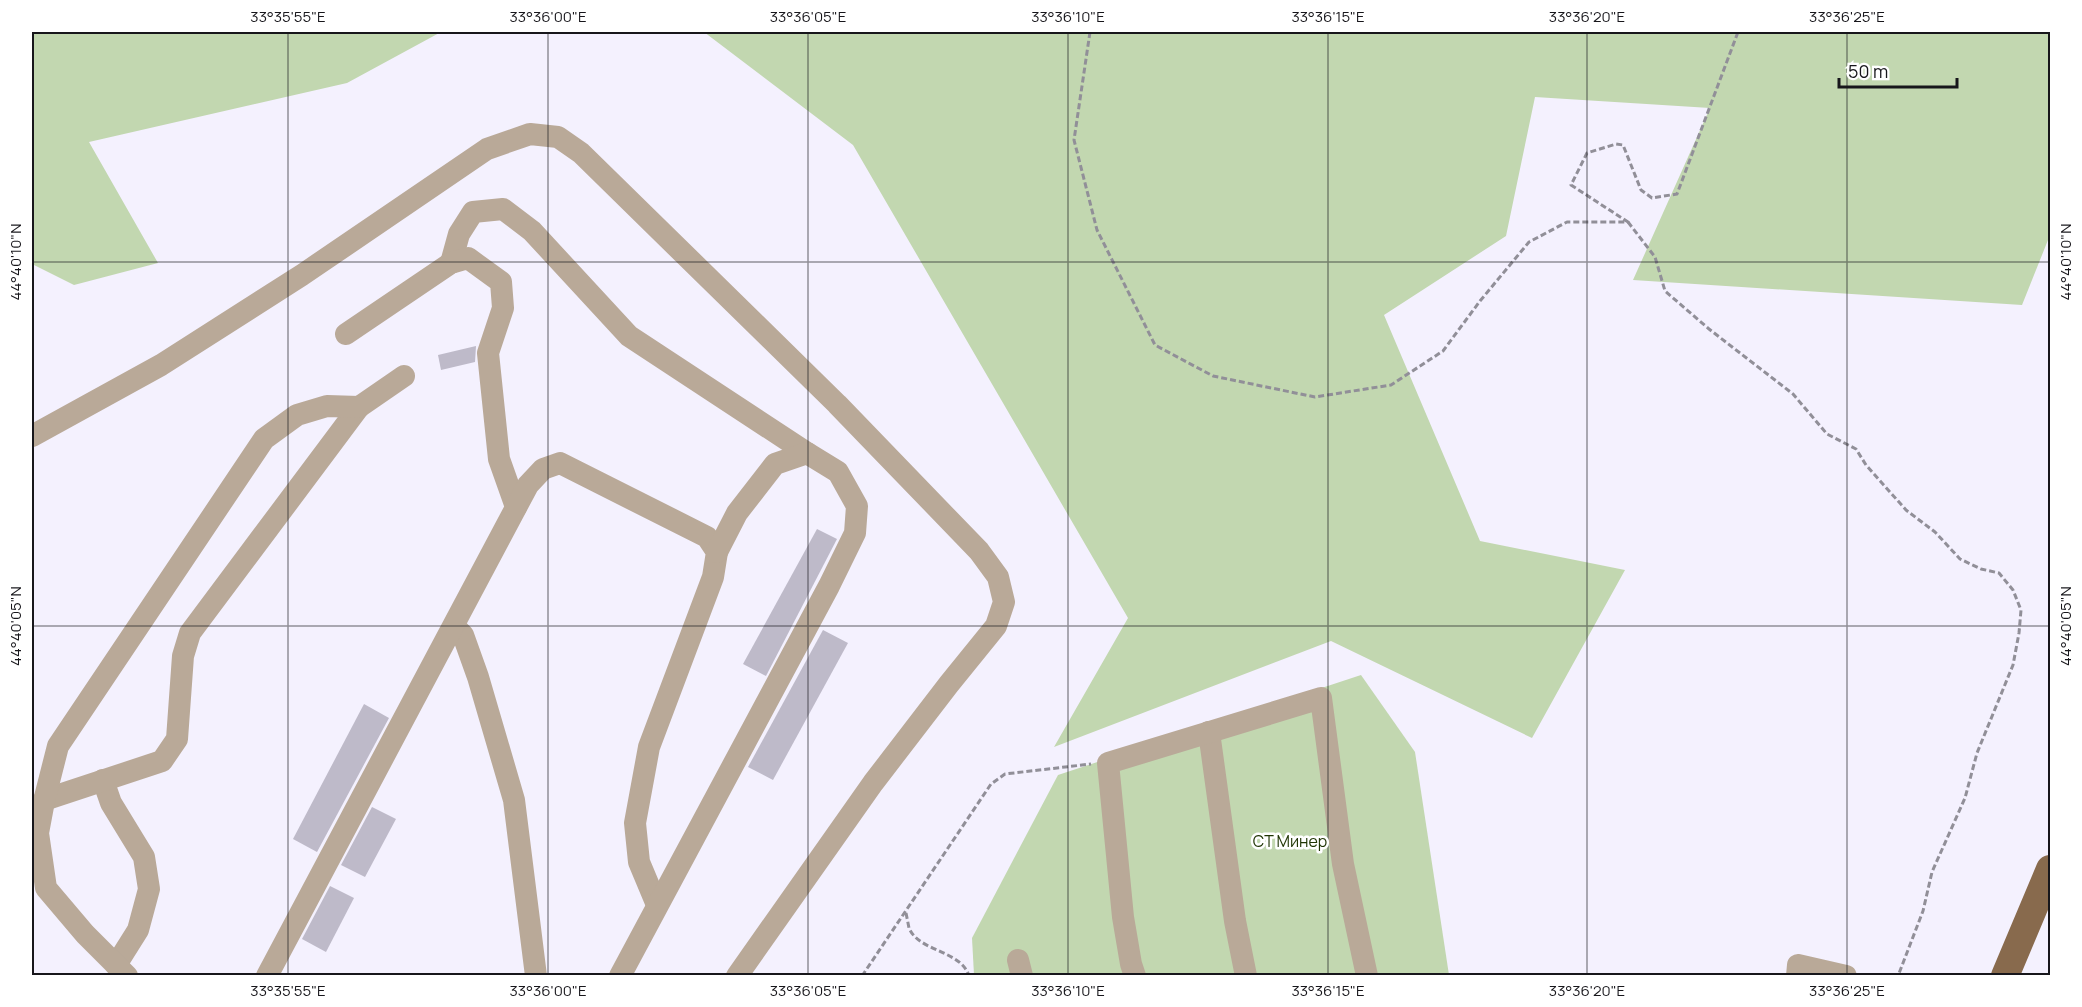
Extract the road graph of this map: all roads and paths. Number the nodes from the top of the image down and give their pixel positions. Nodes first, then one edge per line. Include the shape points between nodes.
1 (1090, 32) edge
2 (1738, 32) edge
3 (1628, 222) junction
4 (451, 263) junction
5 (346, 334) dead end
6 (404, 376) dead end
7 (359, 406) junction
8 (32, 436) edge
9 (807, 453) junction
10 (516, 507) junction
11 (717, 552) junction
12 (454, 626) junction
13 (1209, 732) junction
14 (1108, 764) junction
15 (103, 780) junction
16 (44, 800) junction
17 (2050, 869) edge
18 (657, 905) junction
19 (906, 912) junction
20 (122, 970) edge
21 (267, 975) edge
22 (536, 975) edge
23 (620, 975) edge
24 (737, 975) edge
25 (862, 975) edge
26 (969, 975) edge
27 (1135, 975) edge
28 (1246, 975) edge
29 (1367, 975) edge
30 (1797, 975) edge
31 (1846, 975) edge
32 (1898, 975) edge
33 (2005, 975) edge

1 - 3 path via 1074,140 1097,230 1155,345 1213,376 1315,397 1391,385 1443,351 1529,242 1567,222
2 - 3 path via 1677,194 1652,198 1641,190 1623,145 1587,153 1571,185
3 - 32 path via 1654,257 1665,291 1793,394 1827,434 1856,449 1906,510 1935,532 1960,559 2000,573 2021,610 2013,665 1977,753 1965,798 1932,872 1923,911
4 - 5 lane
4 - 9 lane via 459,234 472,212 503,209 532,231 629,336
4 - 10 lane via 468,258 501,282 503,308 488,353 499,459
6 - 7 lane
7 - 15 lane via 190,633 183,656 177,739 162,761
7 - 16 lane via 327,406 297,415 264,438 58,746
8 - 24 lane via 161,365 487,149 530,134 558,137 581,153 837,404 979,551 998,577 1004,602 996,626 873,783
9 - 11 lane via 775,464 737,513
9 - 18 lane via 838,472 857,506 855,533
10 - 11 lane via 543,469 560,463 707,537
10 - 12 lane
11 - 18 lane via 713,577 649,747 635,823 639,862
12 - 21 lane
12 - 22 lane via 463,635 478,677 514,800
13 - 14 lane
13 - 28 lane
13 - 29 lane via 1321,698 1342,864
14 - 19 path via 1005,774 991,784
14 - 27 lane via 1123,917
15 - 16 lane
15 - 20 lane via 111,803 144,857 149,889
16 - 20 lane via 38,833 46,888
17 - 33 main road
18 - 23 lane
19 - 25 path
19 - 26 path via 909,929 916,938 963,964
30 - 31 lane via 1798,965

